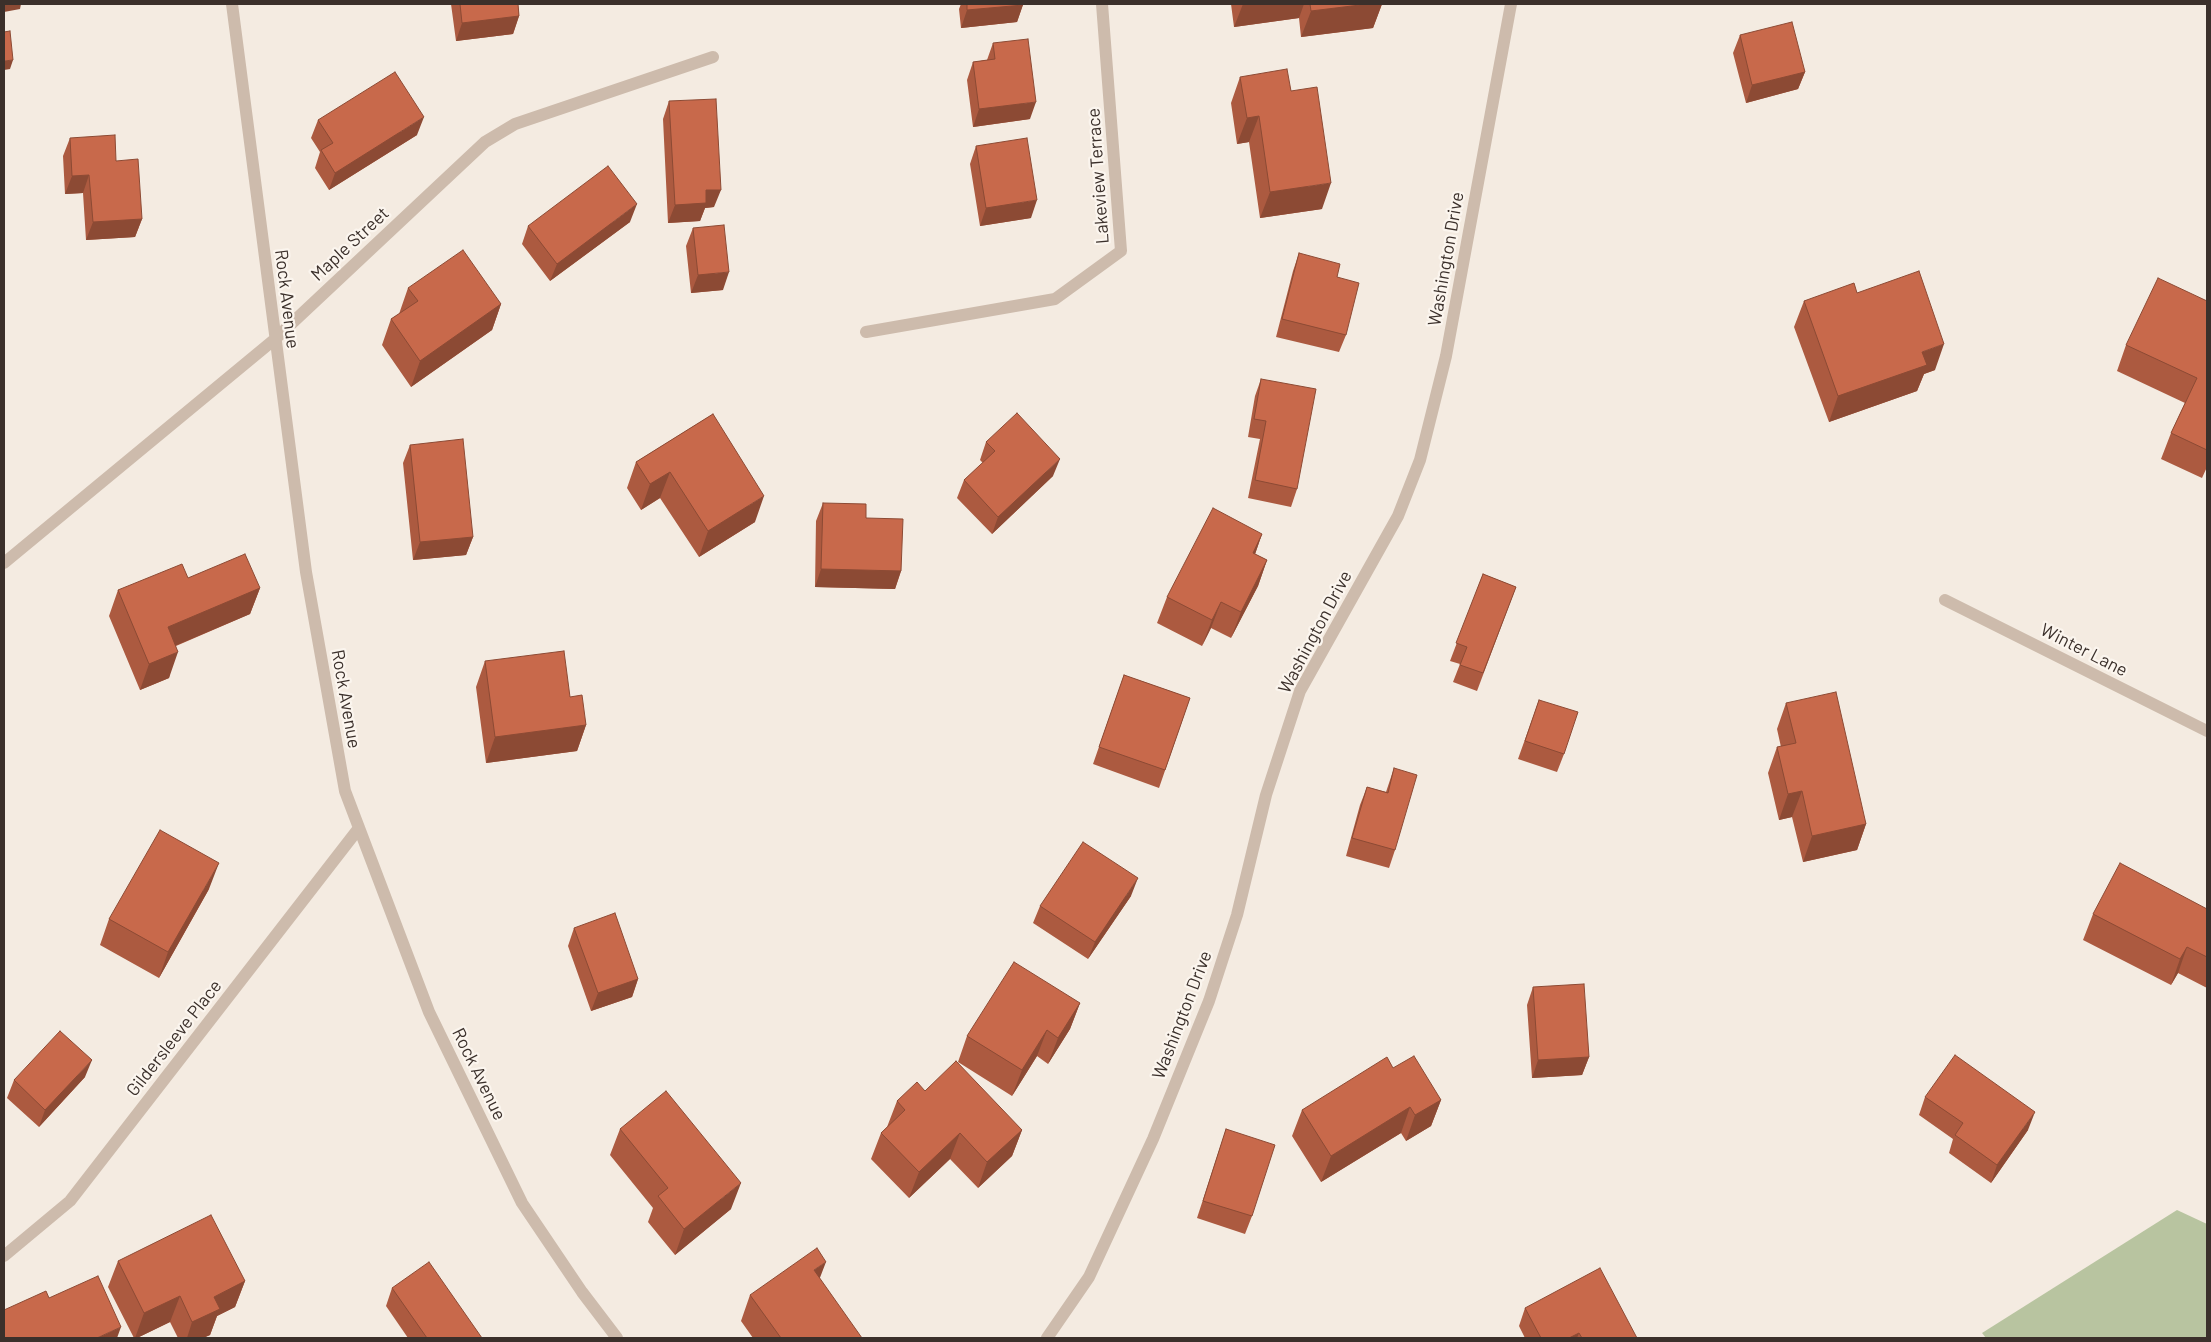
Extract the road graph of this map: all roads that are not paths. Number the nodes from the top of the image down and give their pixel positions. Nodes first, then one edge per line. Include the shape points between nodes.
1 (232, 4) edge
2 (1102, 4) edge
3 (1511, 4) edge
4 (713, 57) dead end
5 (866, 332) dead end
6 (275, 339) junction
7 (4, 563) edge
8 (1945, 600) dead end
9 (2207, 732) edge
10 (359, 828) junction
11 (4, 1256) edge
12 (617, 1338) edge
13 (1047, 1338) edge

1 - 6 street, Rock Avenue
2 - 5 street, Lakeview Terrace via 1122,251 1055,299
3 - 13 street, Washington Drive via 1446,356 1420,460 1398,516 1300,691 1266,795 1237,915 1209,1001 1153,1139 1089,1277
4 - 6 street, Maple Street via 515,124 485,142
6 - 7 street, Maple Street
6 - 10 street, Rock Avenue via 308,582 345,791
8 - 9 street, Winter Lane
10 - 11 street, Gildersleeve Place via 70,1202
10 - 12 street, Rock Avenue via 429,1012 522,1203

